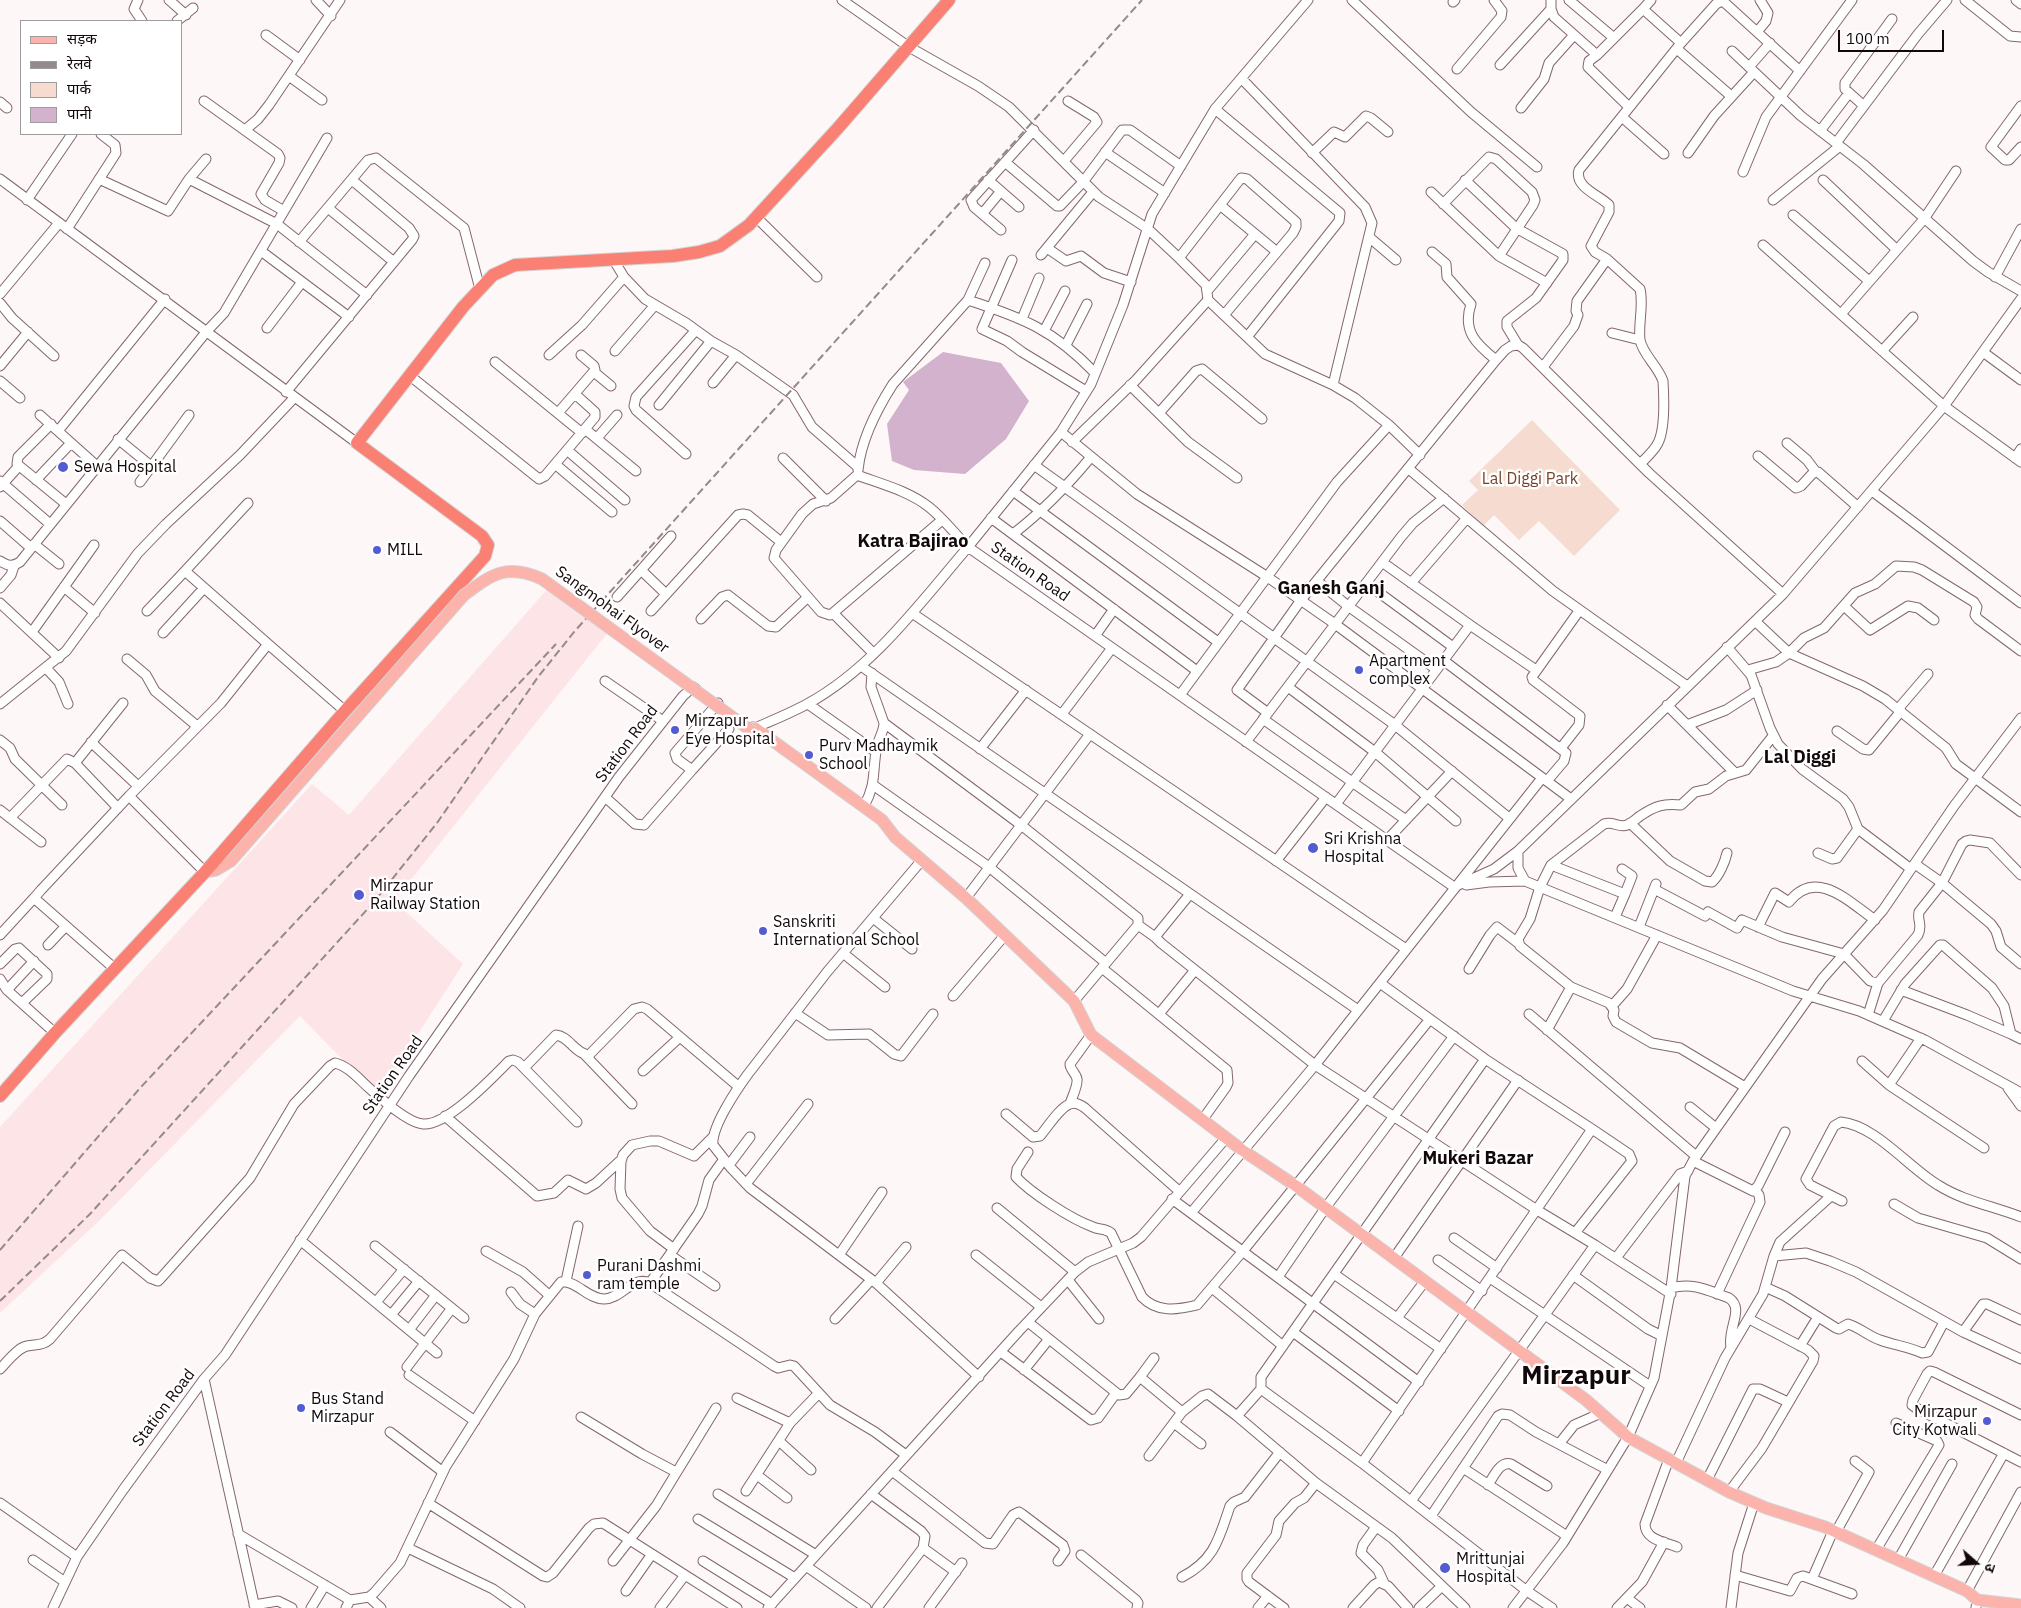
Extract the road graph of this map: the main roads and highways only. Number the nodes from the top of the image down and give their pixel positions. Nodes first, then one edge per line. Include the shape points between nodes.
1 (949, 0) edge
2 (754, 730) junction
3 (895, 837) junction
4 (205, 872) junction
5 (0, 1096) edge
6 (2021, 1605) edge
7 (1976, 1606) edge

1 - 4 highway via 756,218 720,246 699,252 514,265 493,275 480,289 357,443 482,536 488,550 481,562
2 - 3 main road, Sangmohai Flyover
2 - 3 main road via 864,806 882,820
2 - 4 main road, Sangmohai Flyover, bridge via 542,579 529,573 497,572 464,595 231,861
3 - 7 main road via 966,898 1074,1001 1091,1035 1242,1150 1363,1234 1601,1413 1628,1437 1729,1492 1834,1531 1967,1591
4 - 5 highway
6 - 7 main road

